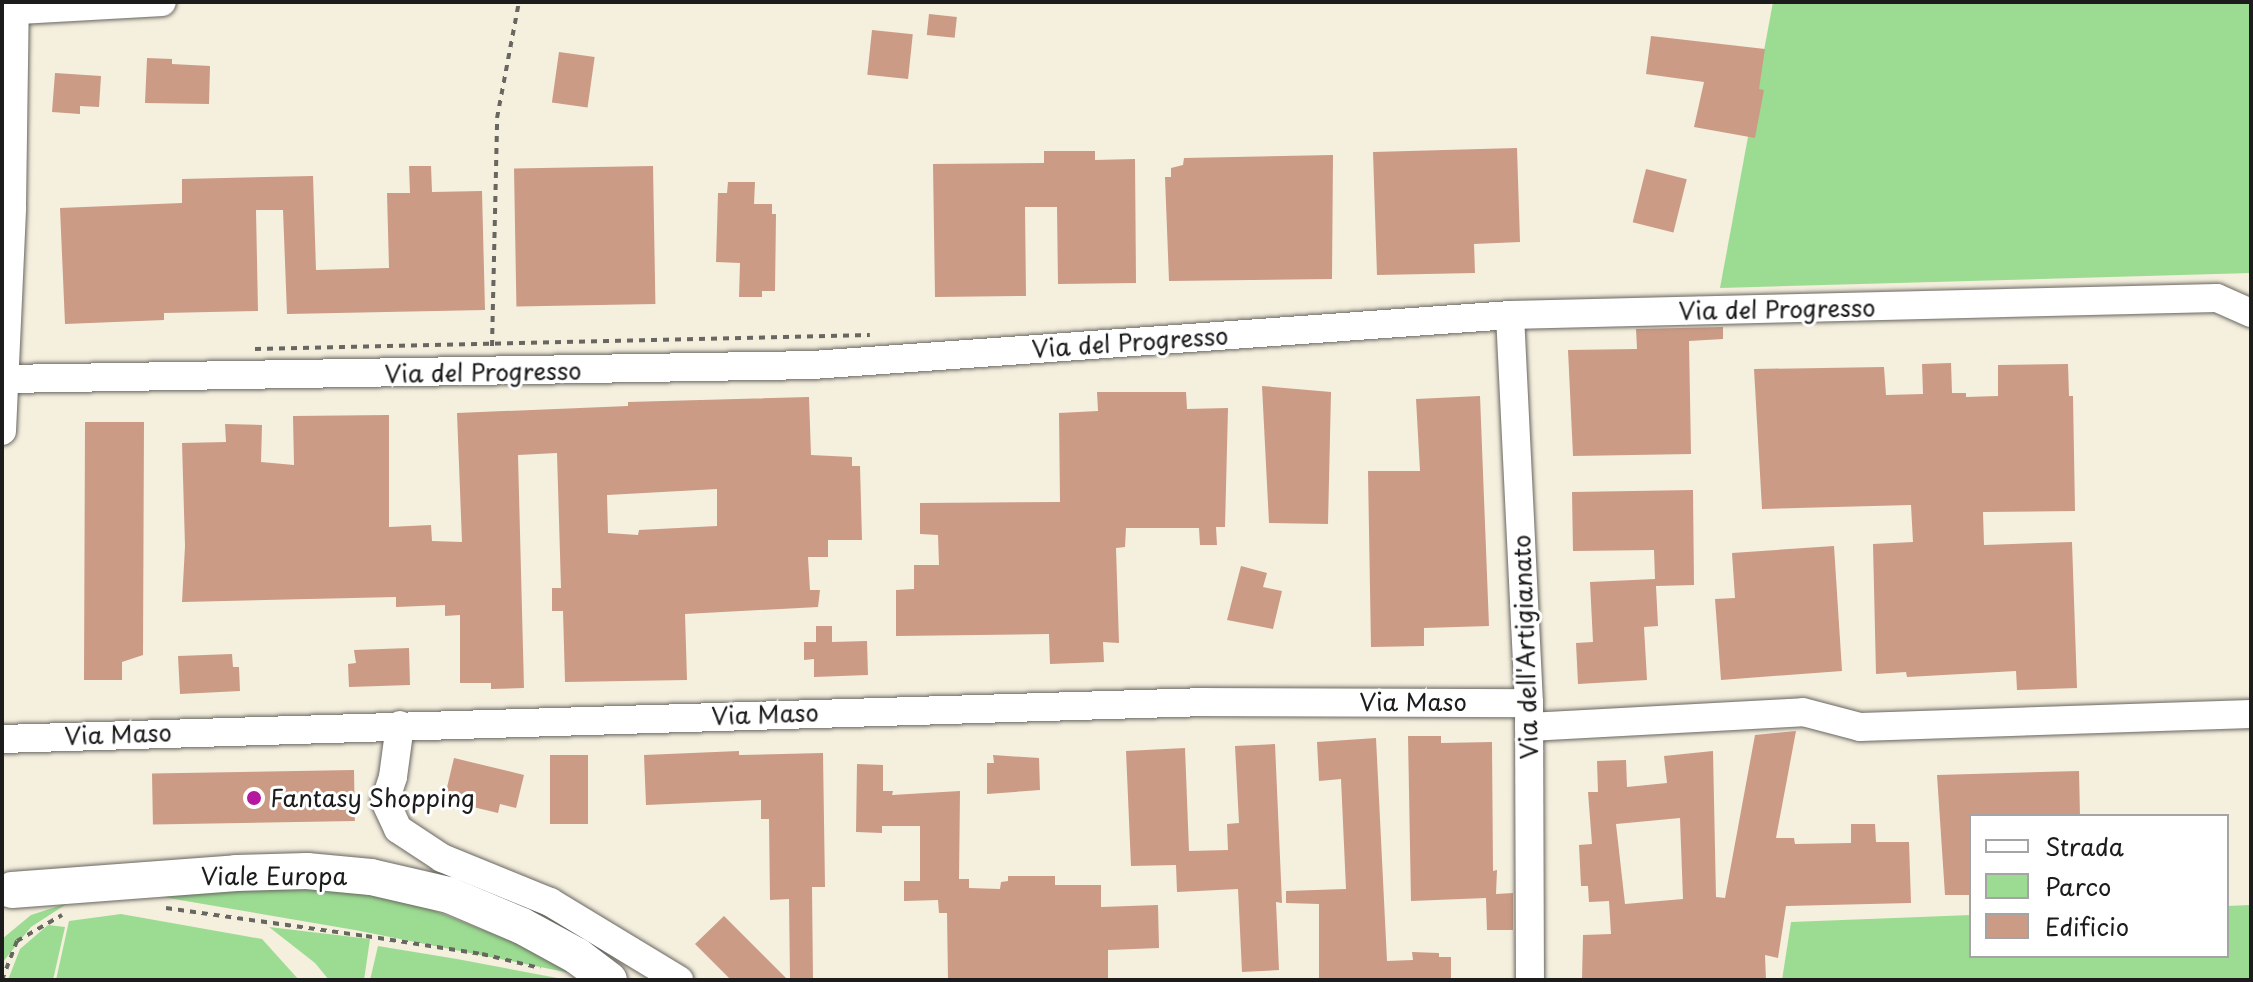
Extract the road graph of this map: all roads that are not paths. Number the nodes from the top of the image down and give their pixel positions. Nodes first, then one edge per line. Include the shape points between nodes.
1 (162, 2) edge
2 (10, 7) edge
3 (2251, 313) edge
4 (1510, 315) junction
5 (4, 395) edge
6 (2, 431) edge
7 (2251, 714) edge
8 (1529, 715) junction
9 (400, 725) junction
10 (2, 739) edge
11 (5, 895) edge
12 (609, 980) edge
13 (679, 980) edge
14 (1530, 980) edge

1 - 2 street
2 - 5 street
3 - 4 street, Via del Progresso via 2217,298
4 - 5 street, Via del Progresso via 813,365
4 - 8 street, Via dell'Artigianato
5 - 6 street
7 - 8 street via 1860,727 1803,712
8 - 9 street, Via Maso via 1205,702
8 - 14 street, Via dell'Artigianato
9 - 10 street, Via Maso
9 - 13 street via 385,801 398,829 442,858 550,902
11 - 12 main road, Viale Europa via 236,873 307,871 371,877 449,895 508,920 577,956

